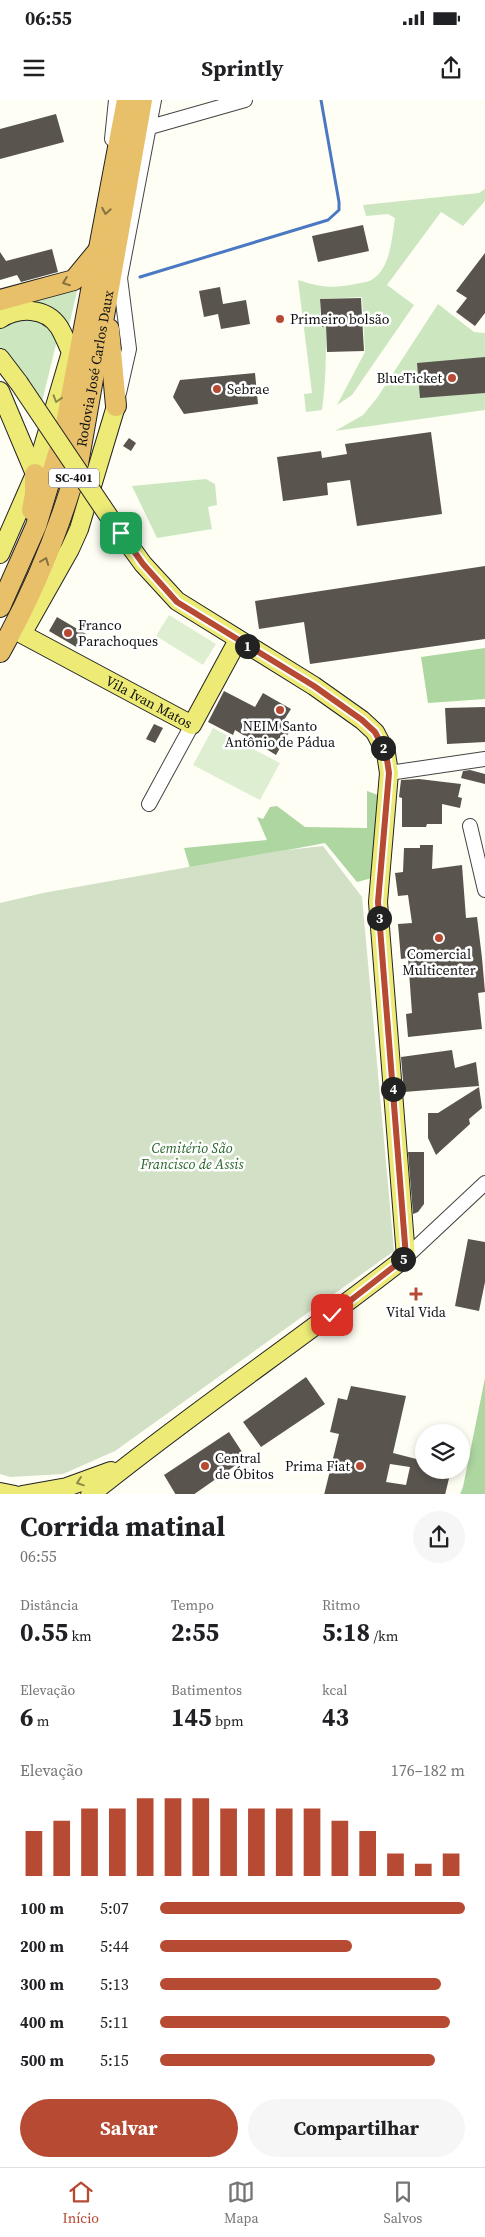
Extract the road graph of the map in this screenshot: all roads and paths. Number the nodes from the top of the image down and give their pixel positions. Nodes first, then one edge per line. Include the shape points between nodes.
1 (116, 100) edge
2 (127, 100) edge
3 (142, 100) edge
4 (154, 100) edge
5 (245, 100) edge
6 (150, 127) junction
7 (112, 174) junction
8 (99, 249) junction
9 (107, 292) junction
10 (0, 300) edge
11 (0, 319) edge
12 (84, 329) junction
13 (71, 352) junction
14 (0, 358) edge
15 (0, 391) edge
16 (116, 406) junction
17 (34, 474) junction
18 (0, 554) edge
19 (20, 563) junction
20 (0, 607) edge
21 (22, 634) junction
22 (238, 640) junction
23 (0, 652) edge
24 (0, 662) edge
25 (192, 725) junction
26 (485, 760) edge
27 (389, 773) junction
28 (149, 804) dead end
29 (470, 826) dead end
30 (485, 890) edge
31 (485, 1183) edge
32 (406, 1257) junction
33 (126, 1465) junction
34 (0, 1492) edge
35 (15, 1494) edge
36 (22, 1494) edge
37 (90, 1494) edge
38 (114, 1494) edge

1 - 7 street via 111,141
2 - 7 highway, Rodovia José Carlos Daux / SC-401
3 - 9 highway, Rodovia José Carlos Daux / SC-401
4 - 6 street
5 - 6 street
6 - 16 street via 120,278 129,349
7 -> 8 highway, Rodovia José Carlos Daux / SC-401
8 -> 10 highway via 74,280
8 - 12 highway, Rodovia José Carlos Daux / SC-401
9 - 16 highway
23 -> 9 highway, Rodovia José Carlos Daux / SC-401 via 32,593 70,492 84,436
11 - 13 main road via 10,312 23,310 46,315 60,328
12 - 13 highway
12 - 19 highway, Rodovia José Carlos Daux / SC-401 via 64,434 36,526
13 -> 17 main road
14 - 22 main road, bridge via 143,564 177,602
15 - 17 main road
16 - 21 main road via 79,529
17 - 18 main road
17 - 19 highway via 35,494
19 - 20 highway, Rodovia José Carlos Daux / SC-401
21 - 24 highway
21 - 25 main road, Vila Ivan Matos
22 - 25 main road, Vila Ivan Matos
22 - 27 main road via 314,686 362,720 375,732 386,753
25 - 28 street
26 - 27 street
27 - 32 main road via 378,902
29 - 30 street
31 - 32 street
32 - 33 main road
33 -> 36 main road via 67,1487
33 - 37 main road
33 - 38 main road via 113,1486
34 - 35 main road

